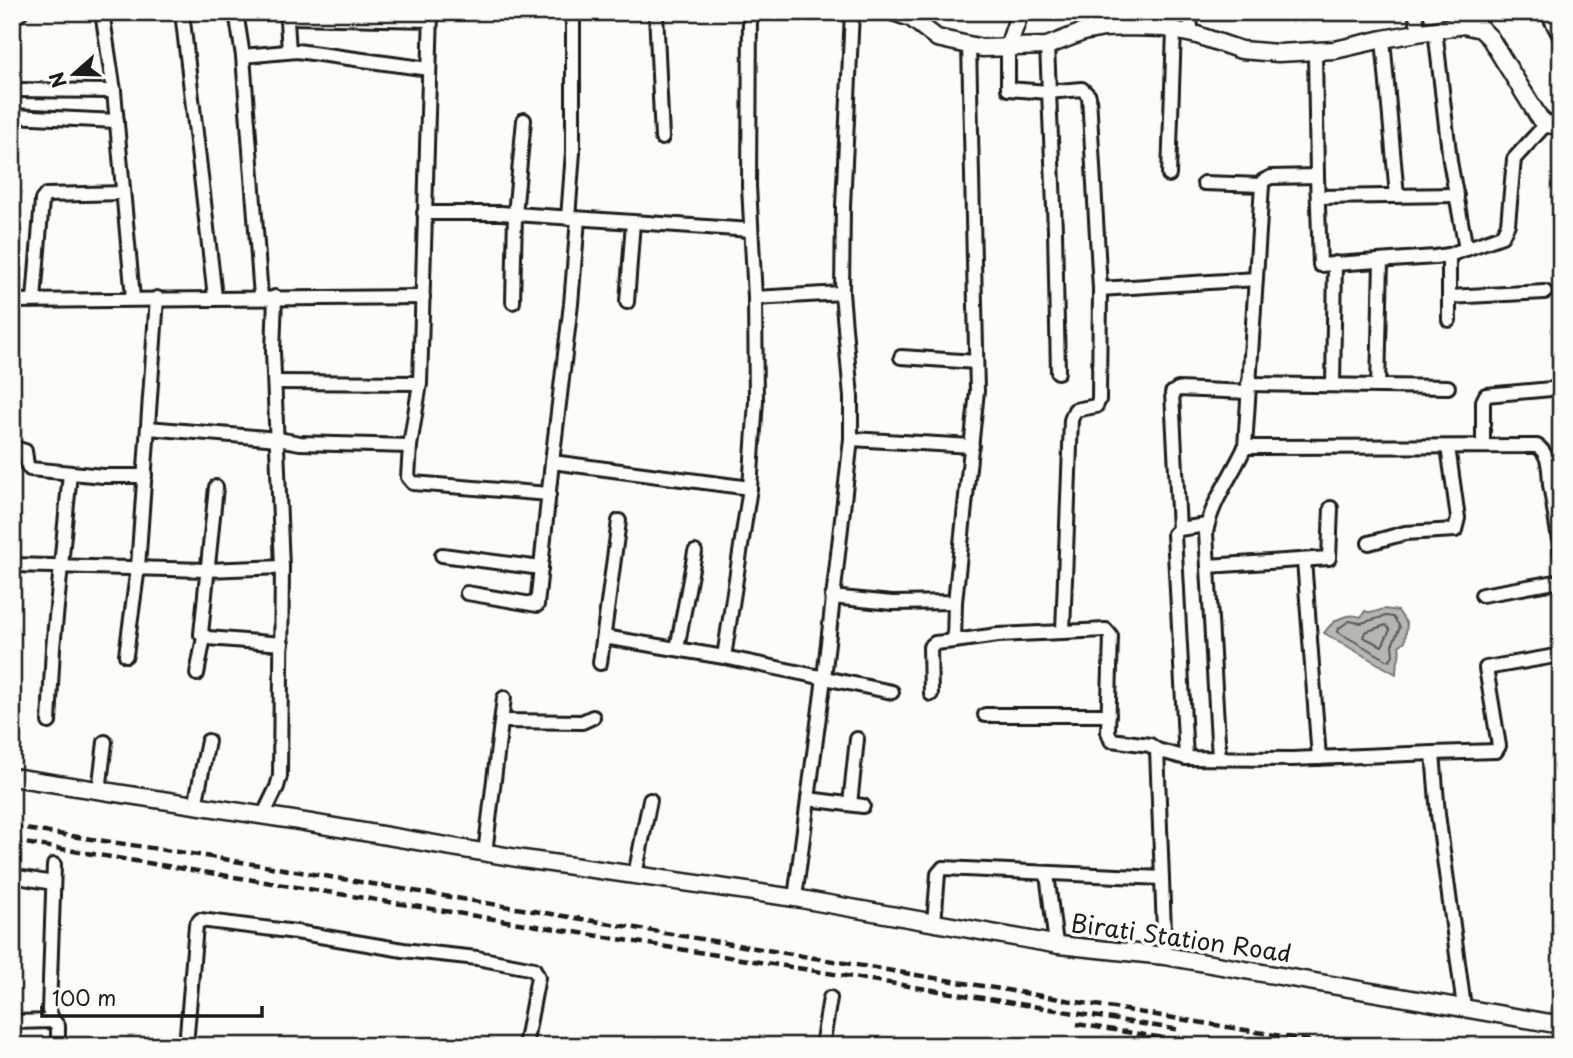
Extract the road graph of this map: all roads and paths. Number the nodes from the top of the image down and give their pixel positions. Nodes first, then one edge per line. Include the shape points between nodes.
1 (19, 12) edge
2 (103, 12) edge
3 (181, 12) edge
4 (236, 12) edge
5 (573, 12) edge
6 (656, 12) edge
7 (750, 12) edge
8 (852, 12) edge
9 (893, 12) edge
10 (1020, 12) edge
11 (1189, 12) edge
12 (1415, 12) edge
13 (1479, 12) edge
14 (1547, 12) edge
15 (12, 15) edge
16 (911, 15) edge
17 (431, 16) edge
18 (1481, 29) junction
19 (1174, 30) junction
20 (1427, 31) junction
21 (1192, 34) junction
22 (1383, 38) junction
23 (1561, 38) edge
24 (969, 45) junction
25 (1047, 46) junction
26 (1008, 47) junction
27 (289, 51) junction
28 (1315, 53) junction
29 (243, 56) junction
30 (429, 69) junction
31 (12, 90) edge
32 (114, 91) junction
33 (1048, 92) junction
34 (12, 116) edge
35 (524, 120) dead end
36 (117, 121) junction
37 (1554, 125) edge
38 (662, 138) dead end
39 (1169, 175) dead end
40 (1317, 176) junction
41 (1204, 183) dead end
42 (1262, 185) junction
43 (123, 192) junction
44 (1457, 195) junction
45 (1397, 196) junction
46 (1318, 197) junction
47 (424, 213) junction
48 (515, 214) junction
49 (573, 218) junction
50 (633, 222) junction
51 (751, 230) junction
52 (1466, 249) junction
53 (1450, 255) junction
54 (1381, 261) junction
55 (1335, 263) junction
56 (1256, 279) junction
57 (1100, 289) junction
58 (1545, 292) dead end
59 (842, 293) junction
60 (215, 297) junction
61 (261, 297) junction
62 (275, 297) junction
63 (423, 297) junction
64 (1449, 297) junction
65 (132, 298) junction
66 (157, 298) junction
67 (755, 298) junction
68 (34, 300) junction
69 (12, 301) edge
70 (513, 302) dead end
71 (627, 302) dead end
72 (1449, 320) dead end
73 (901, 357) dead end
74 (976, 362) junction
75 (1058, 372) dead end
76 (275, 382) junction
77 (421, 383) junction
78 (1333, 385) junction
79 (1378, 386) junction
80 (1448, 387) dead end
81 (1248, 388) junction
82 (1551, 388) dead end
83 (148, 428) junction
84 (278, 439) junction
85 (851, 439) junction
86 (410, 446) junction
87 (972, 446) junction
88 (1483, 446) junction
89 (12, 447) edge
90 (1245, 447) junction
91 (1448, 447) junction
92 (552, 462) junction
93 (70, 473) junction
94 (145, 476) junction
95 (1556, 484) edge
96 (216, 487) dead end
97 (750, 488) junction
98 (549, 494) junction
99 (1331, 508) dead end
100 (619, 521) dead end
101 (1207, 525) junction
102 (1179, 529) junction
103 (1369, 543) dead end
104 (695, 552) dead end
105 (1561, 553) edge
106 (442, 555) dead end
107 (1304, 560) junction
108 (12, 565) edge
109 (1208, 566) junction
110 (138, 567) junction
111 (60, 568) junction
112 (282, 568) junction
113 (541, 568) junction
114 (207, 570) junction
115 (1561, 581) edge
116 (467, 593) dead end
117 (1482, 595) dead end
118 (832, 597) junction
119 (955, 602) junction
120 (1063, 631) junction
121 (204, 637) junction
122 (604, 637) junction
123 (954, 640) junction
124 (282, 645) junction
125 (677, 649) junction
126 (126, 655) dead end
127 (1561, 655) edge
128 (724, 657) junction
129 (600, 663) dead end
130 (197, 674) dead end
131 (824, 678) junction
132 (892, 692) dead end
133 (931, 694) dead end
134 (504, 698) dead end
135 (985, 715) dead end
136 (1109, 715) junction
137 (593, 717) dead end
138 (502, 721) junction
139 (49, 722) dead end
140 (856, 739) dead end
141 (208, 741) dead end
142 (105, 742) dead end
143 (1157, 750) junction
144 (1433, 753) junction
145 (1186, 758) junction
146 (1219, 758) junction
147 (1319, 758) junction
148 (12, 777) edge
149 (99, 790) junction
150 (807, 799) junction
151 (650, 800) dead end
152 (195, 806) junction
153 (263, 816) junction
154 (485, 853) junction
155 (54, 865) dead end
156 (1047, 874) junction
157 (12, 876) edge
158 (635, 876) junction
159 (1162, 878) junction
160 (53, 883) junction
161 (795, 898) junction
162 (934, 923) junction
163 (1055, 944) junction
164 (1166, 956) junction
165 (830, 998) dead end
166 (1464, 1007) junction
167 (54, 1021) junction
168 (12, 1022) edge
169 (1561, 1026) edge
170 (58, 1046) edge
171 (186, 1046) edge
172 (525, 1046) edge
173 (822, 1046) edge

1 - 15 street
2 - 32 street
3 - 60 street
4 - 29 street
5 - 49 street
6 - 38 street
7 - 51 street
8 - 59 street
9 - 16 street
10 - 26 street
11 - 21 street
12 - 20 street
13 - 18 street
14 - 23 street
16 - 24 street via 937,38
17 - 27 street via 290,17
17 - 30 street
18 - 20 street via 1463,25
18 - 37 street via 1540,119
19 - 21 street
19 - 25 street via 1104,28
19 - 39 street
20 - 22 street
20 - 44 street
21 - 28 street via 1241,50
22 - 28 street
22 - 45 street
24 - 26 street
24 - 74 street
25 - 26 street
25 - 33 street
26 - 33 street via 1008,89
27 - 29 street
27 - 30 street
28 - 40 street
29 - 61 street
30 - 47 street
31 - 32 street
32 - 36 street
33 - 57 street via 1082,89 1089,96
33 - 75 street
34 - 36 street
35 - 48 street
36 - 43 street
37 - 52 street via 1514,159 1506,230 1496,240
40 - 42 street via 1271,177
40 - 46 street
41 - 42 street
42 - 56 street
43 - 65 street
43 - 68 street via 46,195
44 - 45 street
44 - 52 street
45 - 46 street
46 - 55 street via 1320,265
47 - 48 street
47 - 63 street
48 - 49 street
48 - 70 street
49 - 50 street
49 - 92 street via 571,304
50 - 51 street
50 - 71 street
51 - 67 street
52 - 53 street
53 - 54 street
53 - 64 street
54 - 55 street
54 - 79 street
55 - 78 street
56 - 57 street
56 - 81 street
57 - 120 street via 1098,404 1075,410 1071,420
58 - 64 street
59 - 67 street
59 - 85 street
60 - 61 street
60 - 66 street
61 - 62 street
62 - 63 street
62 - 76 street
63 - 77 street
64 - 72 street
65 - 66 street
65 - 68 street
66 - 83 street
67 - 97 street via 756,401
68 - 69 street
73 - 74 street
74 - 87 street
76 - 77 street
76 - 84 street
77 - 86 street
78 - 79 street
78 - 81 street
79 - 80 street
81 - 90 street
81 - 102 street via 1172,393
82 - 88 street via 1486,395
83 - 84 street
83 - 94 street
84 - 86 street
84 - 112 street
85 - 87 street
85 - 118 street
86 - 98 street via 408,477 413,483
87 - 119 street
88 - 91 street
88 - 95 street via 1537,446 1544,450
89 - 93 street via 25,451 30,469
90 - 91 street
90 - 101 street
91 - 103 street via 1458,518 1455,530 1405,533
92 - 97 street
92 - 98 street
93 - 94 street
93 - 111 street
94 - 110 street
95 - 105 street
96 - 114 street
97 - 128 street
98 - 113 street
99 - 107 street via 1330,556
100 - 122 street
101 - 102 street
101 - 109 street
102 - 145 street via 1174,534
104 - 125 street
106 - 113 street
107 - 109 street
107 - 147 street
108 - 111 street
109 - 146 street
110 - 111 street
110 - 114 street
110 - 126 street
111 - 139 street
112 - 114 street
112 - 124 street
113 - 116 street via 537,605
114 - 121 street via 200,631
115 - 117 street
118 - 119 street via 892,603
118 - 131 street
119 - 123 street
120 - 123 street
120 - 136 street via 1106,630 1111,636
121 - 124 street
121 - 130 street
122 - 125 street
122 - 129 street
123 - 133 street via 930,647
124 - 153 street via 280,776
125 - 128 street
127 - 144 street via 1486,668 1499,746 1496,751
128 - 131 street
131 - 132 street
131 - 150 street
134 - 138 street
135 - 136 street
136 - 143 street via 1111,740
137 - 138 street via 582,722
138 - 154 street
140 - 150 street via 856,805
141 - 152 street
142 - 149 street
143 - 145 street
143 - 159 street
144 - 147 street
144 - 166 street
145 - 146 street
146 - 147 street
148 - 149 street, Birati Station Road
149 - 152 street, Birati Station Road
150 - 161 street
151 - 158 street
152 - 153 street, Birati Station Road
153 - 154 street, Birati Station Road
154 - 158 street, Birati Station Road
155 - 160 street
156 - 159 street
156 - 162 street via 943,868 938,874
156 - 163 street
157 - 160 street
158 - 161 street, Birati Station Road
159 - 164 street
160 - 167 street via 49,1010
161 - 162 street, Birati Station Road
162 - 163 street, Birati Station Road
163 - 164 street, Birati Station Road
164 - 166 street, Birati Station Road
165 - 173 street
166 - 169 street, Birati Station Road
167 - 168 street
167 - 170 street via 59,1028
171 - 172 street via 200,920 534,969 538,976

